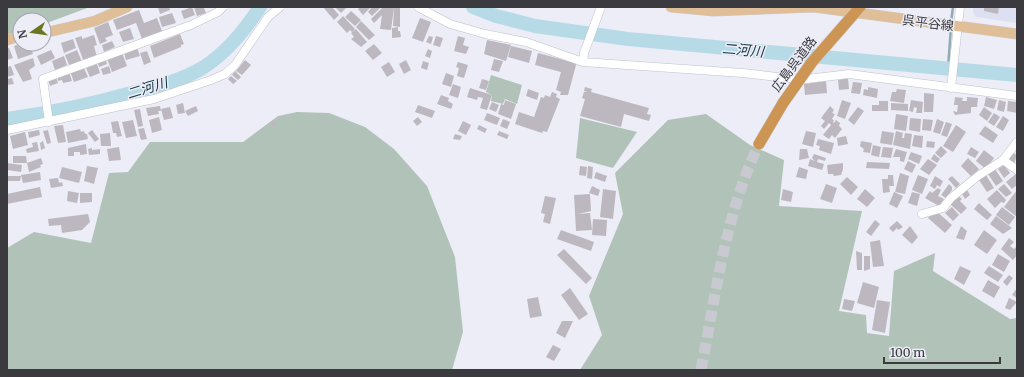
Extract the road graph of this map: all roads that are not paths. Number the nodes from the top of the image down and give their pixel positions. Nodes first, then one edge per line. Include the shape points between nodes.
1 (127, 7) edge
2 (223, 7) edge
3 (280, 7) edge
4 (418, 7) edge
5 (671, 7) edge
6 (814, 7) edge
7 (860, 7) edge
8 (960, 7) edge
9 (600, 9) edge
10 (52, 31) edge
11 (958, 32) junction
12 (1017, 34) edge
13 (583, 62) junction
14 (951, 86) junction
15 (1017, 96) edge
16 (49, 122) junction
17 (7, 130) edge
18 (1017, 142) edge
19 (760, 144) tunnel mouth
20 (1003, 160) junction
21 (1017, 170) edge
22 (922, 214) dead end

1 - 10 main road via 95,22
2 - 16 street via 218,12 191,24 43,80
3 - 16 street via 268,17 235,65 225,74 154,98
4 - 13 street via 450,24 526,42
5 - 6 main road, 呉平谷線 via 714,11
6 - 11 main road, 呉平谷線
7 - 19 highway, 広島呉道路, bridge via 812,62 783,103
8 - 11 street
9 - 13 street via 584,52
11 - 12 main road, 呉平谷線
11 - 14 street
13 - 14 street via 807,79 849,74
14 - 15 street
16 - 17 street
18 - 20 street
20 - 21 street
20 - 22 street via 978,176 942,208

